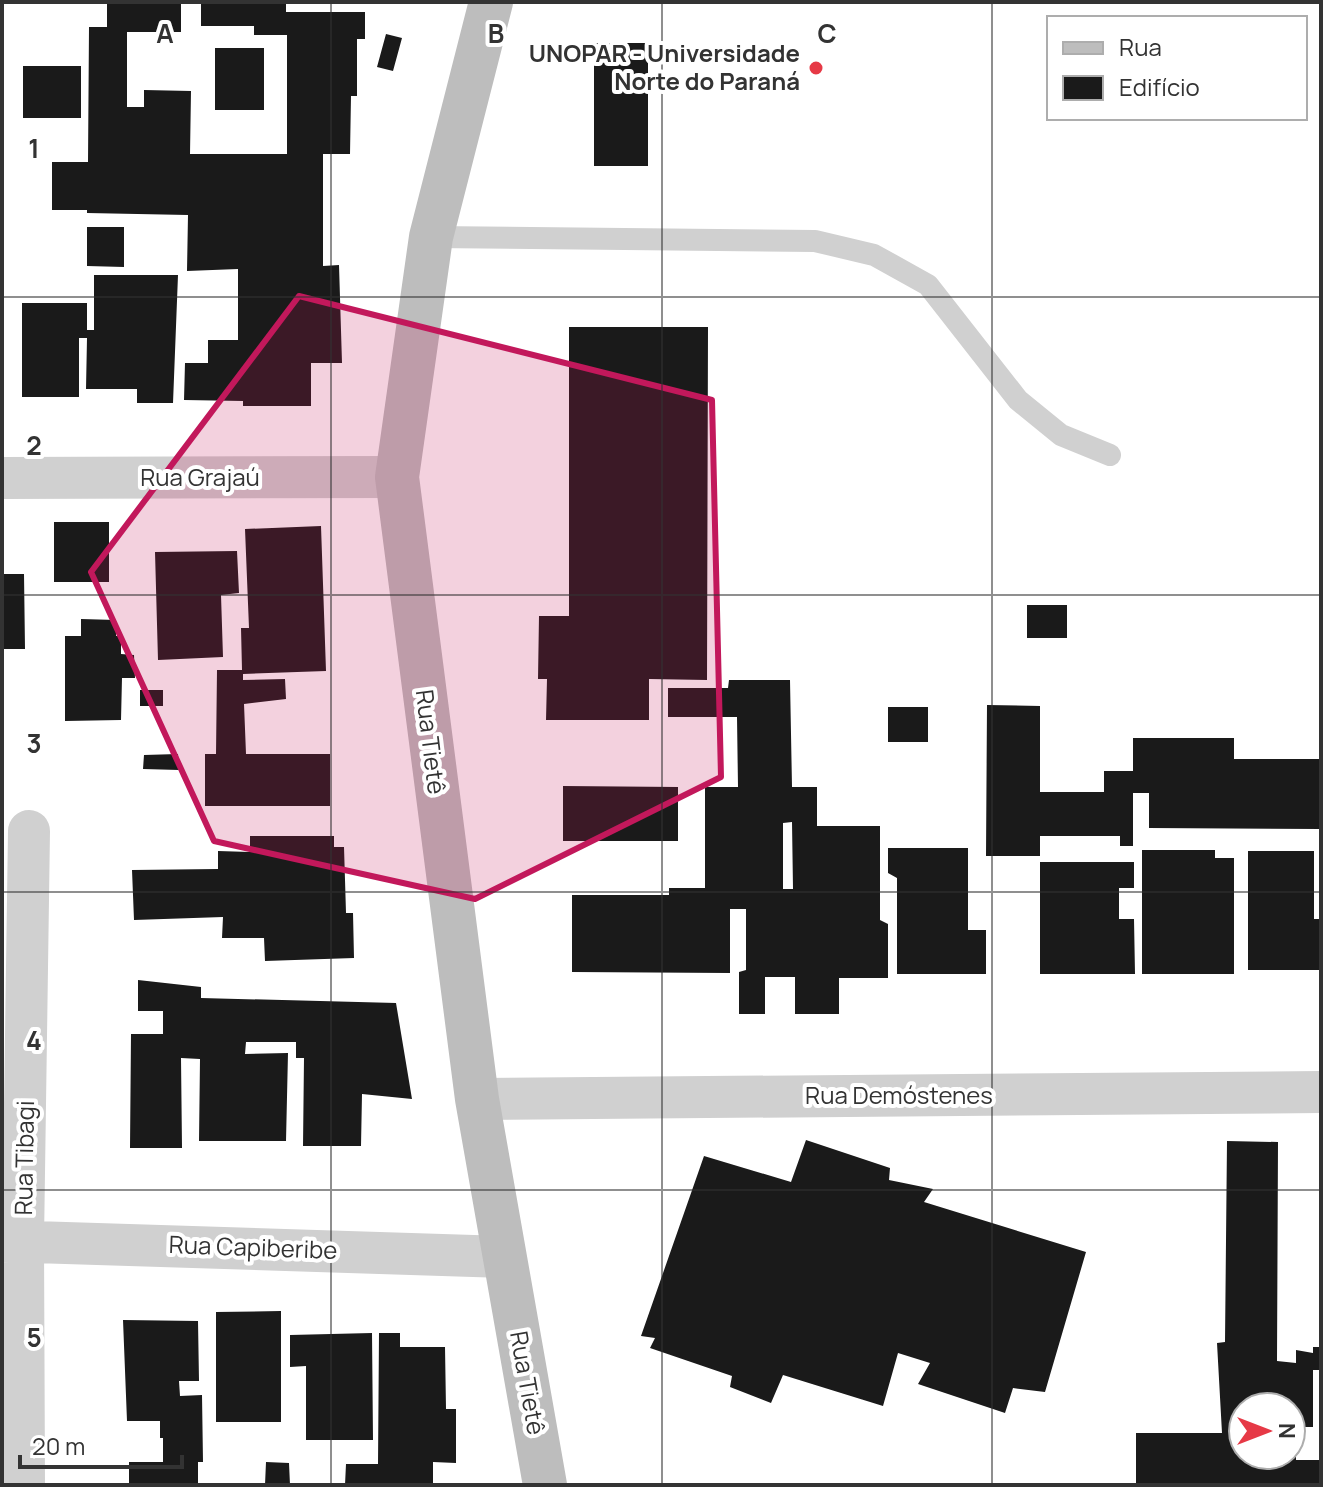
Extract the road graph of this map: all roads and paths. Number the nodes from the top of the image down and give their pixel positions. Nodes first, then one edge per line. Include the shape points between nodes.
1 (491, 2) edge
2 (431, 237) junction
3 (1110, 455) dead end
4 (397, 477) junction
5 (2, 478) edge
6 (29, 831) dead end
7 (1321, 1092) edge
8 (477, 1099) junction
9 (13, 1241) edge
10 (505, 1257) junction
11 (24, 1485) edge
12 (545, 1485) edge

1 - 2 street, Rua Tietê
2 - 3 lane via 815,241 874,255 928,285 1018,400 1061,435
2 - 4 street, Rua Tietê
4 - 5 street, Rua Grajaú
4 - 8 street, Rua Tietê
6 - 9 street, Rua Tibagi
7 - 8 street, Rua Demóstenes
8 - 10 street, Rua Tietê
9 - 10 street, Rua Capiberibe
9 - 11 street, Rua Tibagi
10 - 12 street, Rua Tietê

